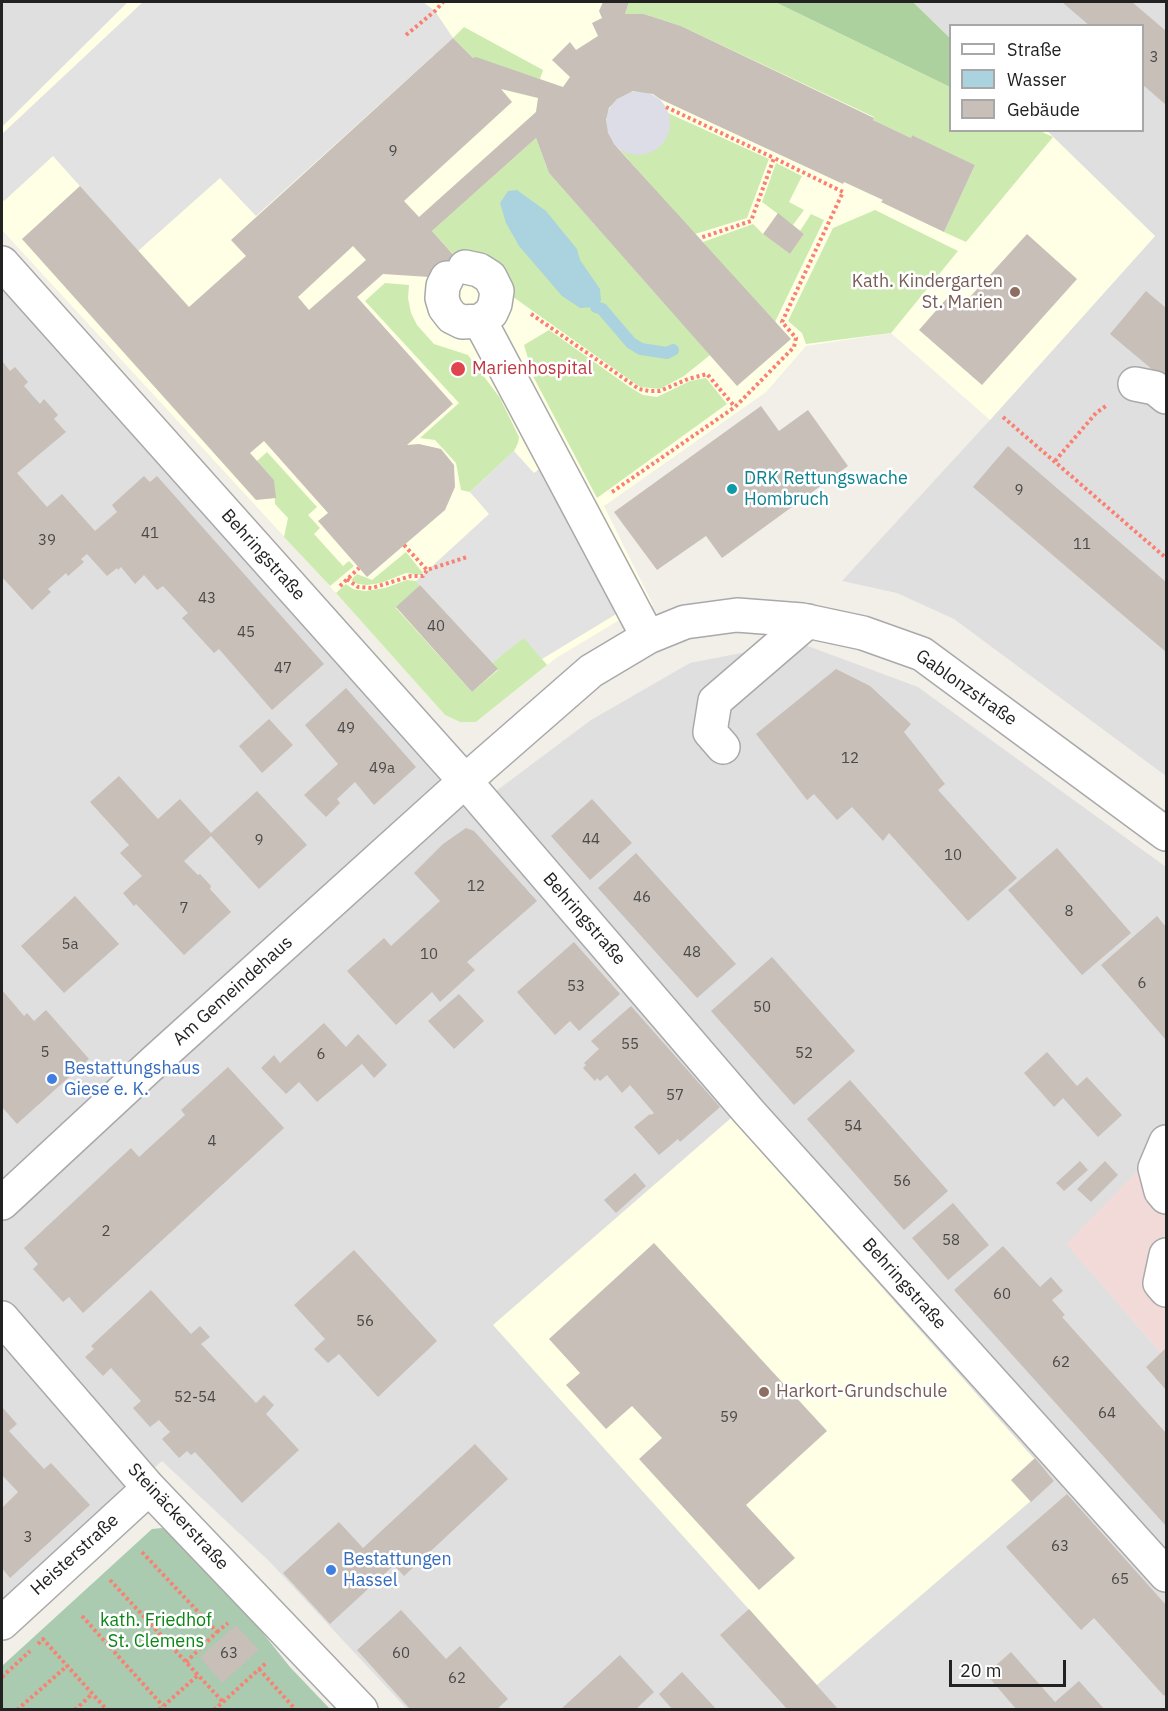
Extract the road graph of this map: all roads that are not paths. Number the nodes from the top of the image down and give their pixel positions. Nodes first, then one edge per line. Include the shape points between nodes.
1 (2, 263) edge
2 (488, 308) junction
3 (1135, 384) road end
4 (1167, 397) edge
5 (808, 621) junction
6 (648, 637) junction
7 (723, 747) dead end
8 (465, 781) junction
9 (1167, 834) edge
10 (1167, 1142) edge
11 (1167, 1197) edge
12 (2, 1203) edge
13 (1167, 1255) edge
14 (1167, 1290) edge
15 (2, 1318) edge
16 (149, 1488) junction
17 (1167, 1575) edge
18 (2, 1623) edge
19 (361, 1710) edge

1 - 8 street, Behringstraße
2 - 2 street via 462,322 445,308 443,286 456,273 479,270 490,277 497,291
2 - 6 street via 582,513
3 - 4 street via 1155,388
5 - 6 street, Gablonzstraße via 737,615 685,622
5 - 7 street via 715,701 710,732
5 - 9 street, Gablonzstraße via 863,633 922,654
6 - 8 street, Gablonzstraße via 591,671
8 - 12 street, Am Gemeindehaus
8 - 17 street, Behringstraße via 749,1112
10 - 11 street via 1155,1167 1161,1191
13 - 14 street via 1160,1283
15 - 16 street, Steinäckerstraße
16 - 18 street, Heisterstraße
16 - 19 street, Steinäckerstraße

